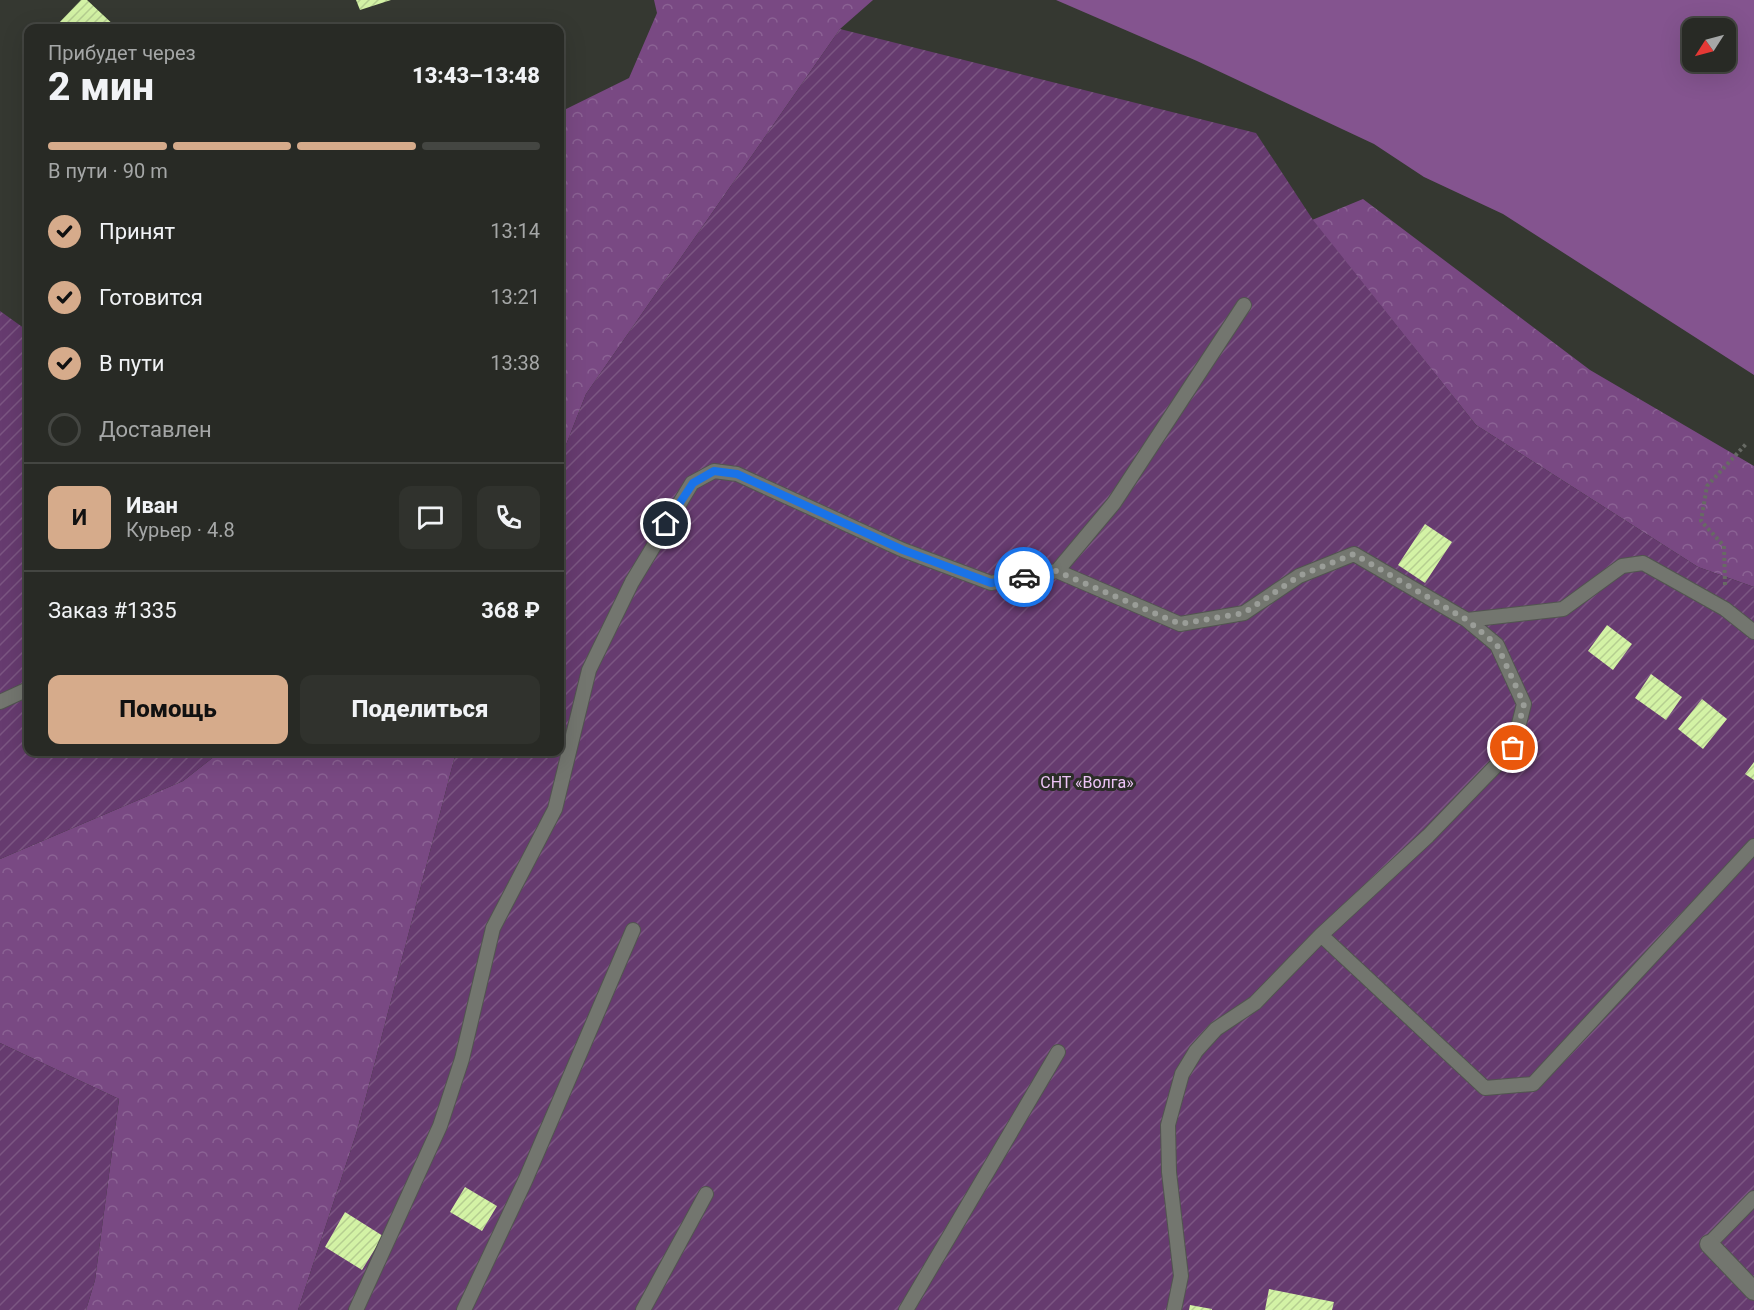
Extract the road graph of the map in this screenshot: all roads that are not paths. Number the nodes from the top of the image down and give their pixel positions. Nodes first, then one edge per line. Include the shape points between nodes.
1 (1244, 305) dead end
2 (1056, 571) junction
3 (1467, 620) junction
4 (1754, 632) edge
5 (24, 691) edge
6 (0, 702) edge
7 (1754, 846) edge
8 (633, 930) dead end
9 (1321, 935) junction
10 (1058, 1052) dead end
11 (706, 1194) dead end
12 (1754, 1198) edge
13 (1709, 1245) joint
14 (1754, 1291) edge
15 (356, 1310) edge
16 (464, 1310) edge
17 (643, 1310) edge
18 (906, 1310) edge
19 (1174, 1310) edge

1 - 2 lane via 1114,503
2 - 3 lane via 1180,624 1244,613 1299,576 1354,554
2 - 15 lane via 991,583 903,550 737,474 714,471 693,483 632,582 589,670 555,809 493,928 462,1059 441,1126
3 - 4 lane via 1563,609 1622,566 1643,563 1725,609
3 - 9 lane via 1497,645 1524,704 1513,748 1428,836
5 - 6 lane
7 - 9 lane via 1533,1084 1485,1088
8 - 16 lane via 525,1181
9 - 19 lane via 1255,1003 1216,1029 1182,1074 1168,1125 1169,1172 1181,1276
10 - 18 lane
11 - 17 lane
12 - 13 lane
13 - 14 street

